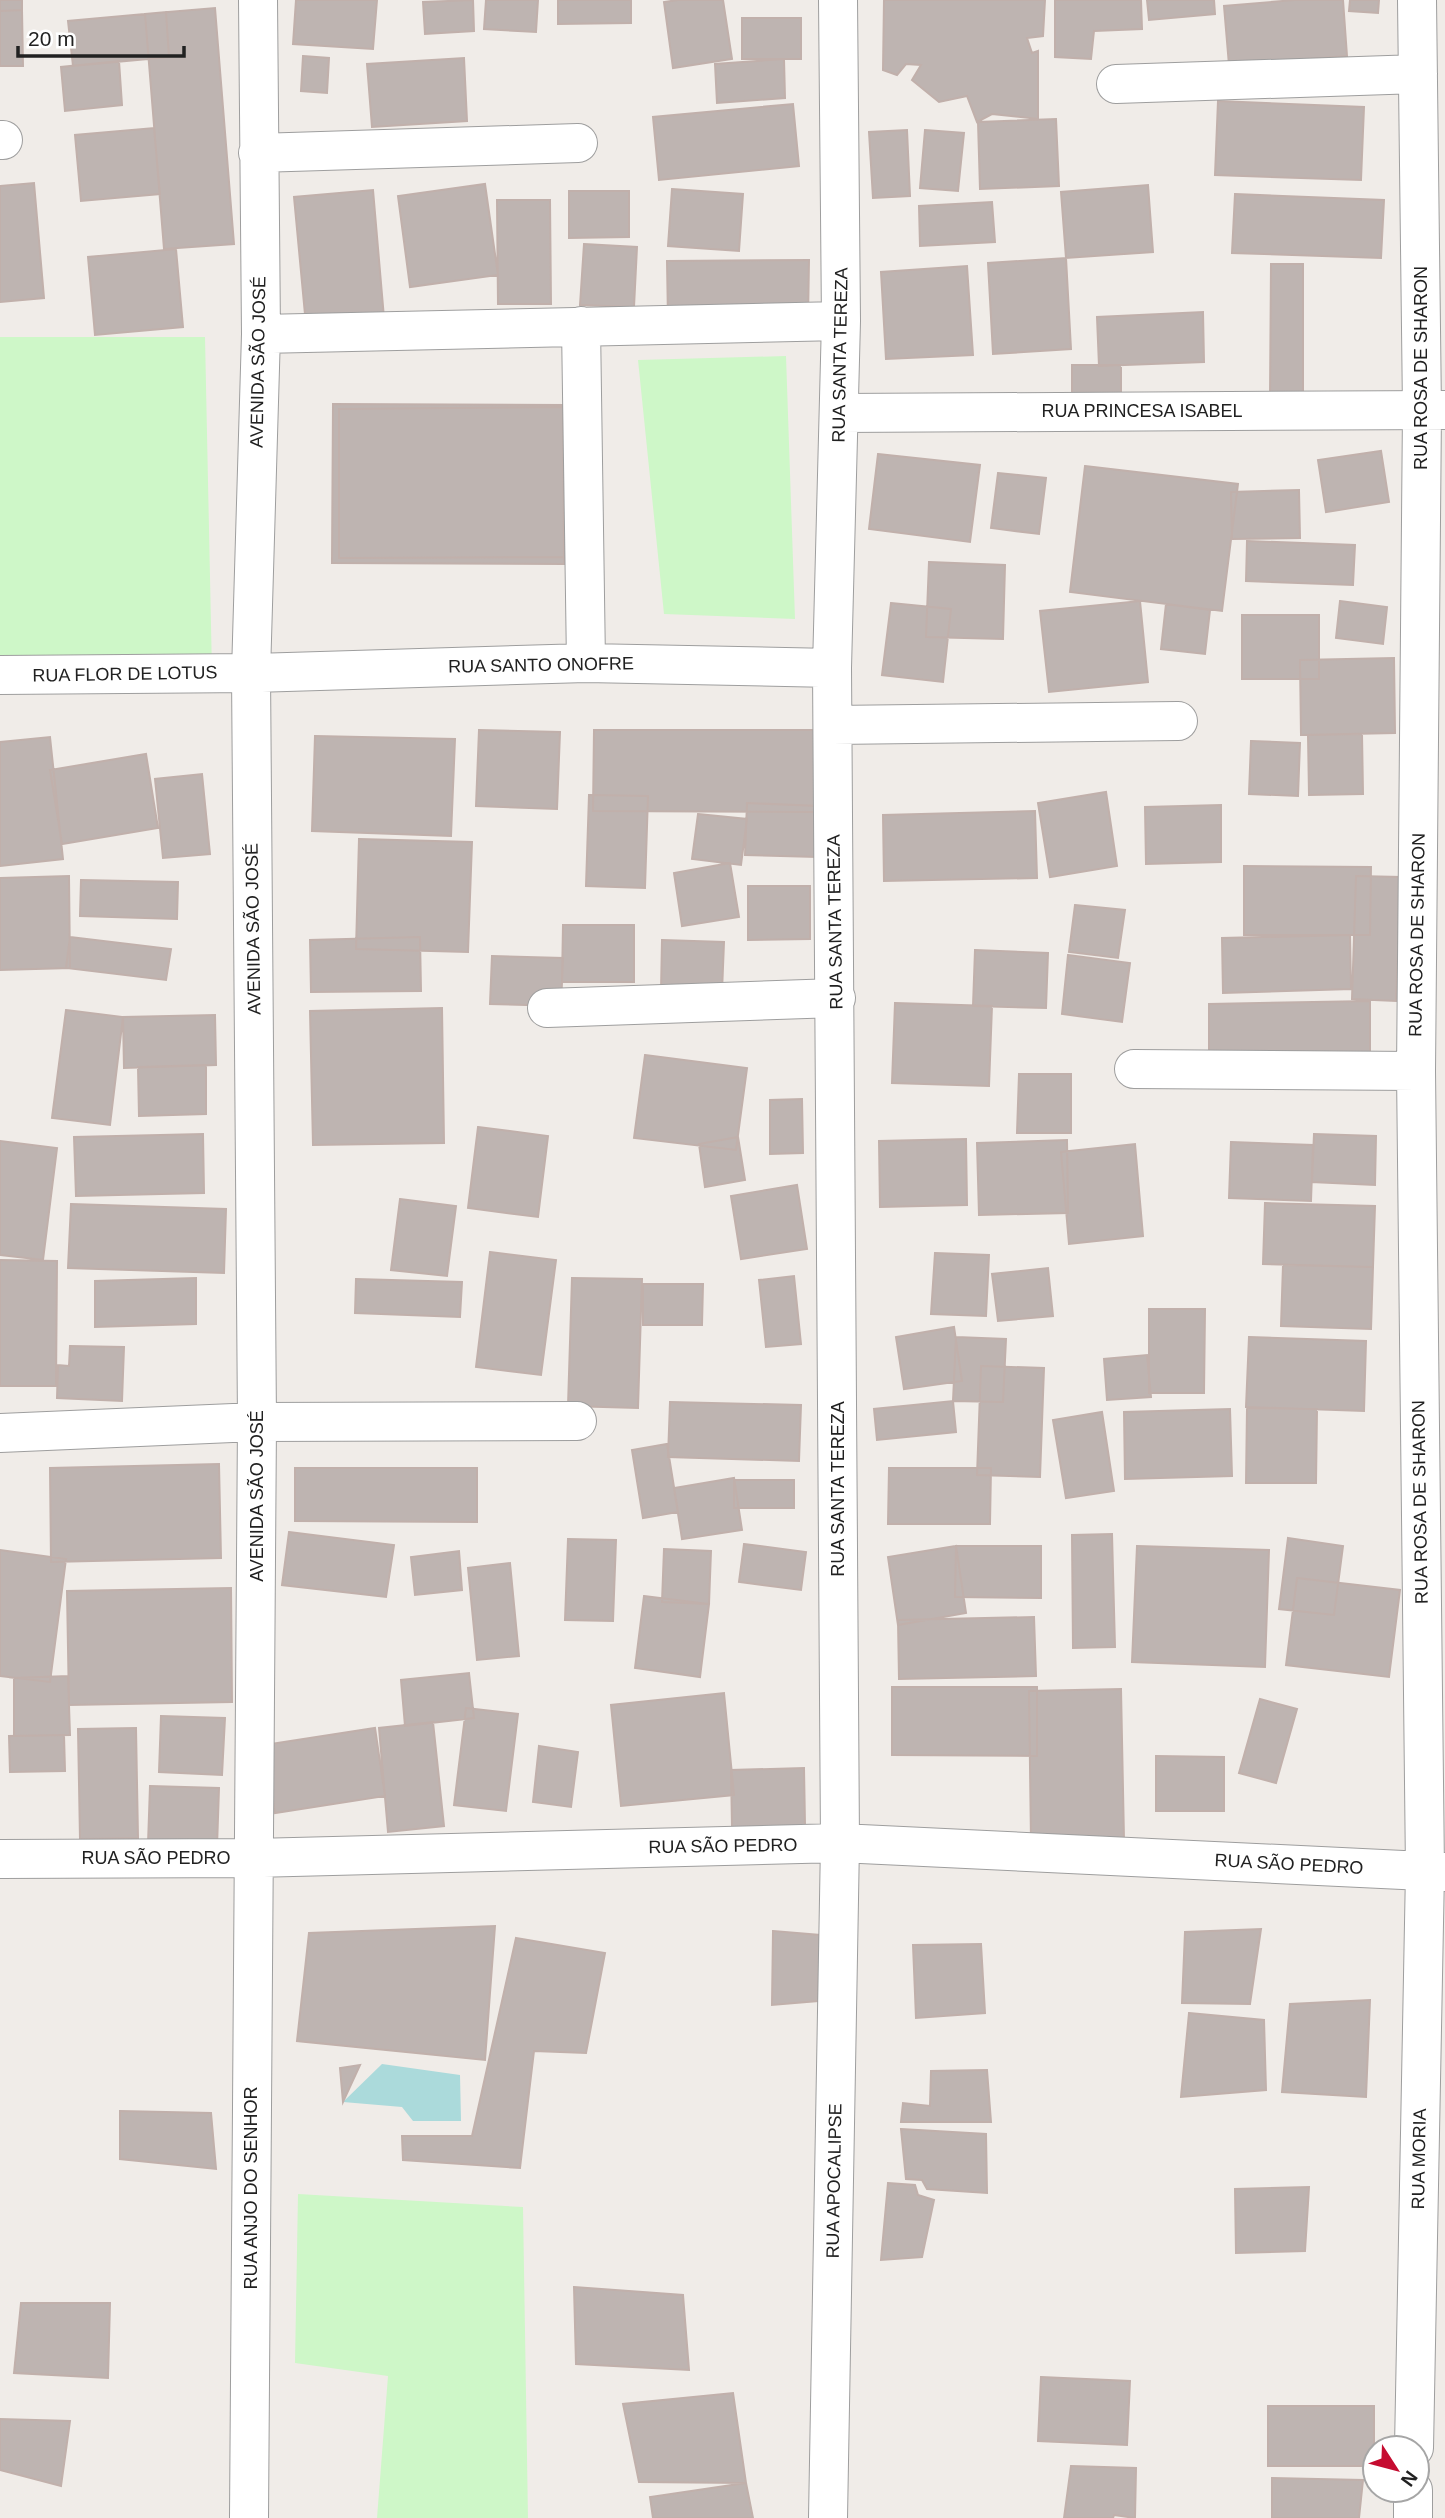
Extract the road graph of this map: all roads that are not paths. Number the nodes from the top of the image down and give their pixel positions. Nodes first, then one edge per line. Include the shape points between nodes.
1 (258, 0) edge
2 (838, 0) edge
3 (1418, 0) edge
4 (1418, 74) junction
5 (1116, 83) dead end
6 (578, 143) dead end
7 (258, 153) junction
8 (841, 321) junction
9 (581, 326) junction
10 (261, 334) junction
11 (1434, 410) edge
12 (840, 414) junction
13 (586, 663) junction
14 (832, 668) junction
15 (251, 673) junction
16 (0, 675) edge
17 (1178, 721) dead end
18 (833, 725) junction
19 (836, 998) junction
20 (547, 1008) dead end
21 (1134, 1069) dead end
22 (1416, 1071) junction
23 (577, 1421) dead end
24 (257, 1422) junction
25 (0, 1433) edge
26 (840, 1843) junction
27 (254, 1858) junction
28 (0, 1859) edge
29 (1435, 1871) edge
30 (1415, 2434) edge
31 (248, 2518) edge
32 (828, 2518) edge

1 - 7 street, AVENIDA SÃO JOSÉ
2 - 8 street, RUA SANTA TEREZA
3 - 4 street, RUA ROSA DE SHARON
4 - 5 street
4 - 11 street, RUA ROSA DE SHARON
6 - 7 street
7 - 10 street, AVENIDA SÃO JOSÉ
8 - 9 street
8 - 12 street, RUA SANTA TEREZA
9 - 10 street
9 - 13 street
10 - 15 street, AVENIDA SÃO JOSÉ
11 - 12 street, RUA PRINCESA ISABEL
11 - 22 street, RUA ROSA DE SHARON
12 - 14 street, RUA SANTA TEREZA
13 - 14 street, RUA SANTO ONOFRE
13 - 15 street, RUA SANTO ONOFRE
14 - 18 street, RUA SANTA TEREZA
15 - 16 street, RUA FLOR DE LOTUS
15 - 24 street, AVENIDA SÃO JOSÉ
17 - 18 street
18 - 19 street, RUA SANTA TEREZA
19 - 20 street
19 - 26 street, RUA SANTA TEREZA
21 - 22 street
22 - 29 street, RUA ROSA DE SHARON
23 - 24 street
24 - 25 street
24 - 27 street, AVENIDA SÃO JOSÉ
26 - 27 street, RUA SÃO PEDRO
26 - 29 street, RUA SÃO PEDRO
26 - 32 street, RUA APOCALIPSE
27 - 28 street, RUA SÃO PEDRO
27 - 31 street, RUA ANJO DO SENHOR
29 - 30 street, RUA MORIA

